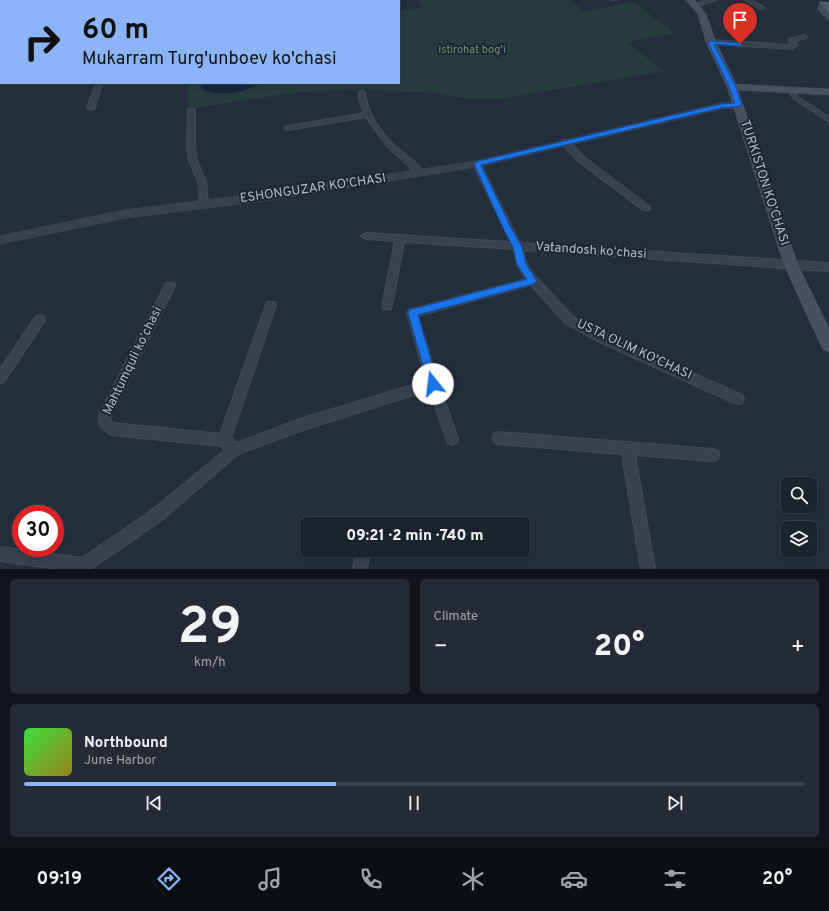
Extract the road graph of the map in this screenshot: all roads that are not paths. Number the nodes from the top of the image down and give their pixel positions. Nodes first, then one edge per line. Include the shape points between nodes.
1 (712, 0) edge
2 (747, 0) edge
3 (693, 2) edge
4 (762, 8) dead end
5 (804, 37) dead end
6 (711, 42) junction
7 (99, 84) edge
8 (732, 87) junction
9 (790, 90) junction
10 (362, 92) dead end
11 (829, 92) edge
12 (739, 105) junction
13 (91, 108) dead end
14 (191, 111) dead end
15 (368, 114) junction
16 (829, 120) edge
17 (288, 128) dead end
18 (565, 142) junction
19 (477, 164) junction
20 (421, 173) junction
21 (204, 204) junction
22 (646, 208) dead end
23 (366, 236) dead end
24 (400, 239) junction
25 (0, 240) edge
26 (518, 247) junction
27 (791, 265) junction
28 (829, 267) edge
29 (533, 281) junction
30 (170, 286) dead end
31 (271, 305) dead end
32 (387, 306) dead end
33 (40, 319) dead end
34 (829, 345) edge
35 (0, 378) edge
36 (433, 384) junction
37 (738, 398) dead end
38 (498, 438) dead end
39 (452, 439) dead end
40 (224, 440) junction
41 (627, 448) junction
42 (234, 450) junction
43 (714, 455) dead end
44 (0, 554) edge
45 (362, 557) edge
46 (81, 567) edge
47 (360, 569) edge
48 (648, 569) edge

1 - 3 street
2 - 4 street
3 - 6 main road, TURKISTON KO’CHASI via 702,14
5 - 6 street via 790,40 793,47
6 - 8 main road, TURKISTON KO’CHASI
7 - 13 street
8 - 9 main road
8 - 12 main road, TURKISTON KO’CHASI
9 - 11 main road
9 - 16 street via 796,98
10 - 15 street
12 - 18 street, ESHONGUZAR KO'CHASI via 721,106
12 - 27 main road, TURKISTON KO’CHASI
14 - 21 street via 193,161 202,181
15 - 17 street
15 - 20 street via 387,140
18 - 19 street, ESHONGUZAR KO'CHASI
18 - 22 street via 582,160
19 - 20 street, ESHONGUZAR KO'CHASI
19 - 26 street, USTA OLIM KO'CHASI
20 - 21 street, ESHONGUZAR KO'CHASI
21 - 25 street, ESHONGUZAR KO'CHASI via 125,214
23 - 24 street, Vatandosh koʻchasi
24 - 26 street, Vatandosh koʻchasi
24 - 32 street
26 - 27 street, Vatandosh koʻchasi
26 - 29 street, USTA OLIM KO'CHASI via 522,265
27 - 28 street, Vatandosh koʻchasi
27 - 34 main road, TURKISTON KO’CHASI
29 - 36 street via 412,313
29 - 37 street, USTA OLIM KO'CHASI via 569,320 606,340
30 - 40 street, Mahtumquli koʻchasi via 104,417 105,424 112,429
31 - 40 street
33 - 35 street
36 - 39 street
36 - 42 street via 303,424
38 - 41 street
40 - 42 street
41 - 43 street
41 - 48 street
42 - 46 street via 157,515
44 - 46 street
45 - 47 street

